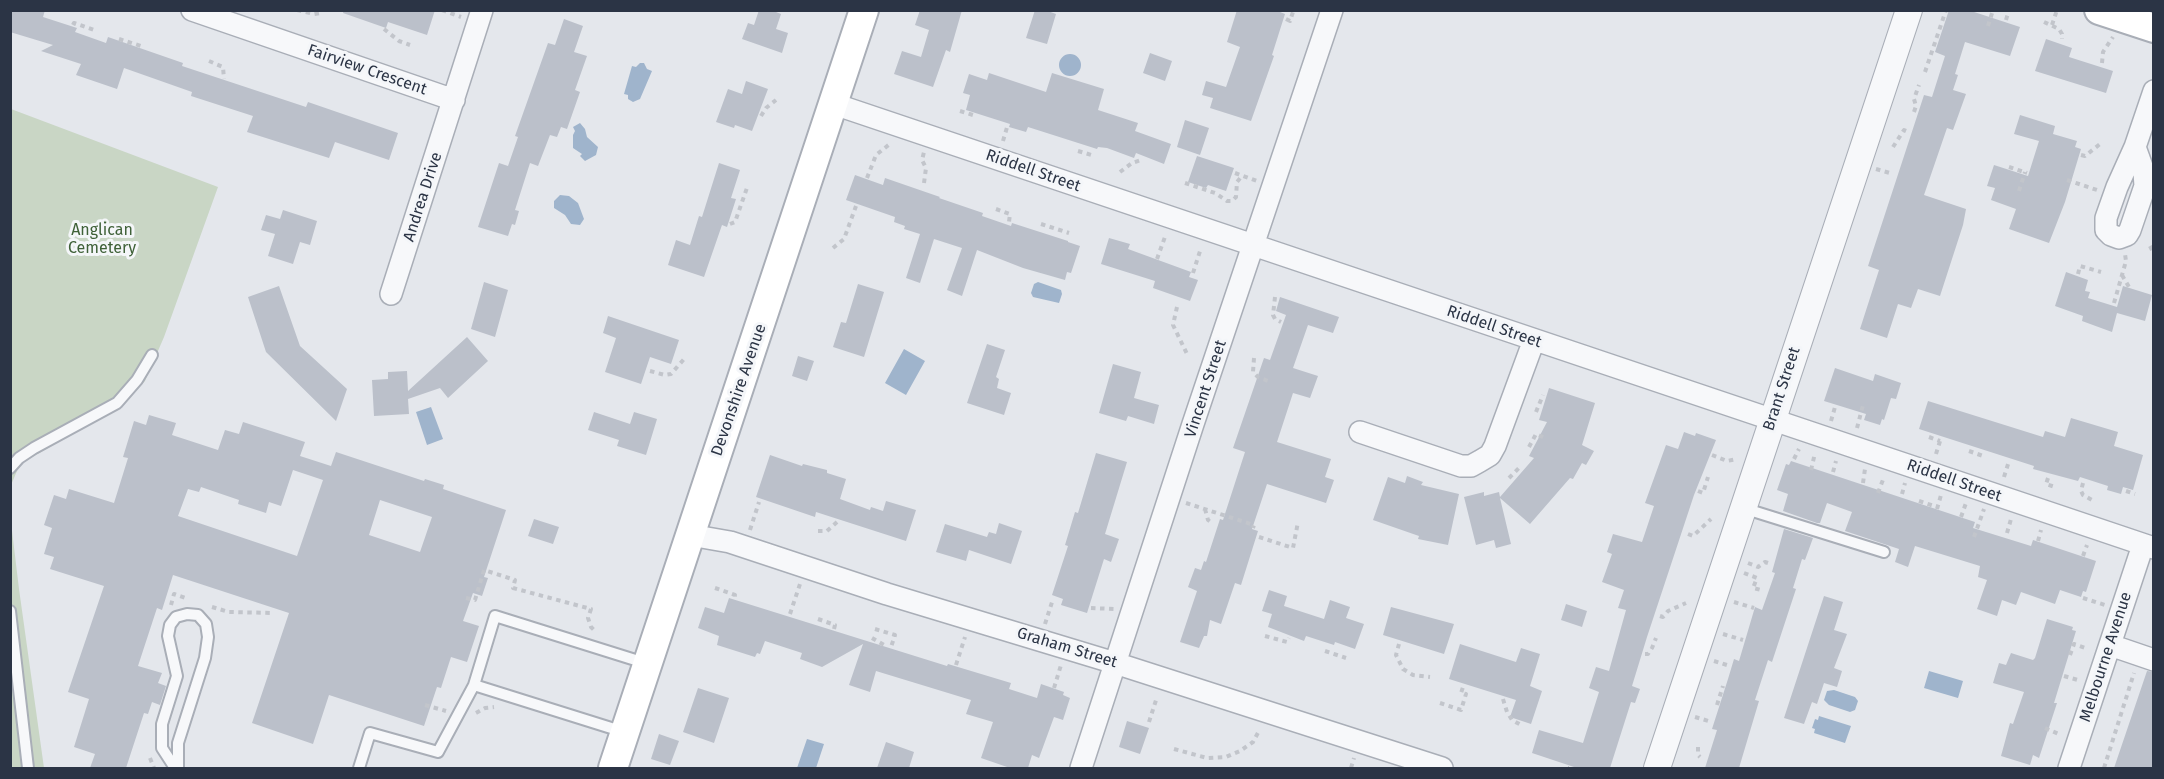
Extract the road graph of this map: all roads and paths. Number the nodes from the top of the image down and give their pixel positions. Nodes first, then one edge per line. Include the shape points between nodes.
1 (192, 10) edge
2 (297, 10) edge
3 (322, 10) edge
4 (442, 10) edge
5 (864, 10) edge
6 (1332, 10) edge
7 (1909, 10) edge
8 (1946, 10) edge
9 (1993, 10) edge
10 (2009, 10) edge
11 (2057, 10) edge
12 (1293, 12) dead end
13 (475, 15) edge
14 (1286, 19) dead end
15 (2108, 19) edge
16 (2006, 20) dead end
17 (2044, 22) dead end
18 (73, 25) dead end
19 (2052, 25) junction
20 (1988, 26) dead end
21 (2154, 28) edge
22 (384, 29) dead end
23 (97, 31) dead end
24 (118, 39) dead end
25 (2062, 39) dead end
26 (410, 45) dead end
27 (141, 46) dead end
28 (209, 61) dead end
29 (2102, 63) dead end
30 (1925, 72) dead end
31 (224, 79) dead end
32 (1919, 86) dead end
33 (2154, 91) edge
34 (454, 100) junction
35 (776, 100) dead end
36 (834, 104) junction
37 (960, 111) dead end
38 (1914, 112) dead end
39 (761, 116) dead end
40 (976, 116) dead end
41 (1008, 124) dead end
42 (897, 125) junction
43 (1909, 132) dead end
44 (930, 136) junction
45 (2100, 144) dead end
46 (1893, 147) dead end
47 (2135, 147) dead end
48 (1003, 149) dead end
49 (1078, 151) dead end
50 (2081, 155) dead end
51 (1095, 156) dead end
52 (1141, 160) dead end
53 (2009, 167) dead end
54 (1120, 172) dead end
55 (1235, 173) dead end
56 (1242, 176) junction
57 (867, 178) dead end
58 (2067, 180) dead end
59 (1259, 182) dead end
60 (924, 183) dead end
61 (1185, 183) dead end
62 (748, 185) dead end
63 (2019, 190) dead end
64 (2105, 193) dead end
65 (856, 206) dead end
66 (996, 209) dead end
67 (1009, 222) dead end
68 (730, 224) dead end
69 (1041, 224) dead end
70 (1208, 230) junction
71 (1069, 233) dead end
72 (1253, 245) junction
73 (2150, 246) dead end
74 (833, 248) dead end
75 (2124, 250) dead end
76 (2154, 254) edge
77 (2101, 272) dead end
78 (1193, 273) dead end
79 (2078, 274) dead end
80 (2122, 275) junction
81 (2129, 286) dead end
82 (392, 294) dead end
83 (1275, 297) dead end
84 (2114, 303) dead end
85 (1177, 307) dead end
86 (1281, 322) dead end
87 (1534, 340) junction
88 (1187, 354) dead end
89 (152, 355) dead end
90 (685, 358) dead end
91 (1254, 358) dead end
92 (650, 370) dead end
93 (1268, 381) dead end
94 (1543, 395) dead end
95 (1863, 405) dead end
96 (1836, 407) dead end
97 (1536, 412) dead end
98 (1772, 420) junction
99 (1830, 425) dead end
100 (1360, 432) dead end
101 (1855, 433) dead end
102 (1929, 437) dead end
103 (1545, 438) dead end
104 (1802, 444) dead end
105 (1529, 447) dead end
106 (1815, 448) dead end
107 (1969, 451) dead end
108 (1712, 455) dead end
109 (1838, 456) dead end
110 (1986, 457) dead end
111 (1794, 459) dead end
112 (1934, 460) dead end
113 (1744, 461) dead end
114 (2009, 461) dead end
115 (1865, 465) dead end
116 (10, 468) edge
117 (1519, 468) dead end
118 (1811, 470) dead end
119 (1833, 472) dead end
120 (1885, 472) dead end
121 (1708, 477) dead end
122 (2048, 477) dead end
123 (1509, 478) dead end
124 (2002, 482) dead end
125 (1863, 483) dead end
126 (2083, 483) dead end
127 (2055, 487) dead end
128 (1698, 491) dead end
129 (1942, 491) dead end
130 (2126, 491) dead end
131 (1878, 493) dead end
132 (2135, 494) dead end
133 (1170, 498) junction
134 (1967, 499) dead end
135 (2091, 500) dead end
136 (1919, 501) dead end
137 (759, 502) dead end
138 (1985, 505) dead end
139 (1743, 507) junction
140 (1204, 509) junction
141 (2013, 514) dead end
142 (1961, 517) dead end
143 (1711, 519) dead end
144 (837, 522) dead end
145 (1298, 522) dead end
146 (1212, 523) dead end
147 (1253, 528) dead end
148 (818, 531) dead end
149 (2007, 533) dead end
150 (1688, 534) dead end
151 (690, 535) junction
152 (1259, 537) dead end
153 (1974, 537) dead end
154 (2148, 546) edge
155 (745, 547) junction
156 (1884, 552) dead end
157 (1738, 560) dead end
158 (1771, 564) dead end
159 (1734, 570) dead end
160 (802, 578) dead end
161 (715, 588) dead end
162 (1761, 591) dead end
163 (466, 598) dead end
164 (734, 598) dead end
165 (2083, 598) dead end
166 (1725, 599) dead end
167 (1686, 603) dead end
168 (2110, 606) dead end
169 (1754, 608) dead end
170 (10, 611) edge
171 (790, 614) dead end
172 (1660, 615) dead end
173 (818, 619) dead end
174 (834, 629) dead end
175 (875, 629) dead end
176 (967, 631) dead end
177 (1715, 631) dead end
178 (600, 636) dead end
179 (1265, 636) dead end
180 (872, 638) dead end
181 (1288, 638) dead end
182 (1656, 638) dead end
183 (1743, 640) dead end
184 (1399, 644) dead end
185 (885, 645) dead end
186 (891, 647) dead end
187 (2102, 648) junction
188 (1325, 651) dead end
189 (1645, 654) dead end
190 (2070, 655) dead end
191 (1346, 658) dead end
192 (1706, 658) dead end
193 (2146, 658) edge
194 (1062, 661) dead end
195 (1115, 663) junction
196 (648, 664) junction
197 (956, 665) dead end
198 (1730, 666) dead end
199 (2064, 676) dead end
200 (1430, 677) dead end
201 (2084, 683) dead end
202 (474, 685) junction
203 (1723, 686) dead end
204 (1463, 687) dead end
205 (1054, 688) dead end
206 (1159, 692) dead end
207 (1503, 699) dead end
208 (1440, 703) dead end
209 (425, 705) dead end
210 (1718, 705) dead end
211 (503, 709) dead end
212 (1266, 712) junction
213 (1687, 714) dead end
214 (458, 715) junction
215 (1149, 722) dead end
216 (1712, 722) dead end
217 (1521, 725) dead end
218 (2045, 728) dead end
219 (625, 733) junction
220 (2067, 737) dead end
221 (1698, 747) dead end
222 (1174, 749) dead end
223 (1700, 757) dead end
224 (28, 768) edge
225 (176, 768) edge
226 (359, 768) edge
227 (613, 768) edge
228 (1081, 768) edge
229 (1442, 768) edge
230 (1657, 768) edge
231 (2069, 768) edge
232 (2104, 768) edge

1 - 34 street, Fairview Crescent
2 - 3 path via 314,14
4 - 13 path
5 - 36 main road, Devonshire Avenue
6 - 72 street, Vincent Street
7 - 98 street, Brant Street
8 - 30 path
9 - 20 path
10 - 16 path
11 - 19 path
12 - 14 path via 1290,21
13 - 34 street
15 - 21 main road
15 - 29 path via 2113,39 2103,52
17 - 19 path
18 - 23 path
19 - 25 path via 2062,33
22 - 26 path
24 - 27 path
28 - 31 path via 223,67
32 - 38 path
33 - 47 street
34 - 82 street, Andrea Drive
35 - 39 path
36 - 42 street, Riddell Street
36 - 151 main road, Devonshire Avenue
37 - 40 path
41 - 48 path
42 - 44 street, Riddell Street
42 - 57 path via 891,143 876,155
43 - 46 path via 1904,130
44 - 60 path via 922,160 926,168
44 - 70 street, Riddell Street
45 - 50 path
49 - 51 path
52 - 54 path
53 - 63 path via 2026,173
55 - 56 path
56 - 59 path
56 - 61 path via 1232,201
58 - 64 path
62 - 68 path via 735,222
65 - 74 path via 844,239
66 - 67 path via 1010,214
69 - 71 path
70 - 72 street, Riddell Street
70 - 78 path
72 - 87 street, Riddell Street
72 - 133 street, Vincent Street
73 - 76 path
75 - 80 path
77 - 79 path via 2080,266
80 - 81 path
80 - 84 path
83 - 86 path via 1273,315
85 - 88 path via 1173,325
87 - 98 street, Riddell Street
87 - 100 street via 1495,446 1480,461 1461,466
89 - 116 lane via 117,403 34,448
90 - 92 path via 671,374
91 - 93 path via 1253,372
94 - 97 path
95 - 101 path
96 - 99 path
98 - 139 street, Brant Street
98 - 154 street, Riddell Street
102 - 112 path via 1941,440
103 - 105 path via 1536,434
104 - 111 path
106 - 118 path
107 - 110 path
108 - 113 path
109 - 119 path
114 - 124 path
115 - 125 path
117 - 123 path
120 - 131 path
121 - 128 path via 1703,493
122 - 127 path via 2046,484
126 - 135 path via 2083,495
129 - 136 path via 1937,508
130 - 132 path
133 - 140 path
133 - 195 street, Vincent Street
134 - 142 path
137 - 155 path
138 - 153 path
139 - 156 lane
139 - 230 street, Brant Street
140 - 146 path
140 - 147 path via 1254,525
141 - 149 path
143 - 150 path via 1693,536
144 - 148 path via 827,531
145 - 152 path via 1293,548
151 - 155 street, Graham Street
151 - 196 main road, Devonshire Avenue
154 - 187 street, Melbourne Avenue
155 - 195 street, Graham Street
157 - 158 path via 1758,567 1765,562
159 - 162 path via 1757,578 1753,588
160 - 171 path
161 - 164 path via 735,595
163 - 178 path via 475,600 484,570 515,580 513,588 591,609 591,627
165 - 168 path
166 - 169 path
167 - 172 path
170 - 224 lane
173 - 174 path via 835,625
175 - 186 path via 895,635
176 - 197 path
177 - 183 path
179 - 181 path via 1287,642
180 - 185 path
182 - 189 path
184 - 200 path via 1397,660 1403,669
187 - 190 path via 2074,644
187 - 193 street
187 - 231 street, Melbourne Avenue
188 - 191 path
192 - 198 path
193 - 232 path
194 - 205 path
195 - 212 street, Graham Street
195 - 228 street, Vincent Street
196 - 202 lane via 495,616
196 - 219 main road, Devonshire Avenue
199 - 201 path
202 - 214 lane
202 - 219 lane
203 - 210 path
204 - 208 path via 1461,693 1466,694 1461,710
206 - 215 path
207 - 217 path via 1512,720
209 - 214 path
211 - 214 path via 485,708 471,719
212 - 222 path via 1253,742 1226,757 1207,758
212 - 229 street, Graham Street
213 - 216 path
214 - 226 lane via 438,752 370,733
218 - 220 path
219 - 227 main road, Devonshire Avenue
221 - 223 path
225 - 225 lane via 178,743 205,658 206,624 198,615 176,617 168,636 177,676 162,724 162,748

